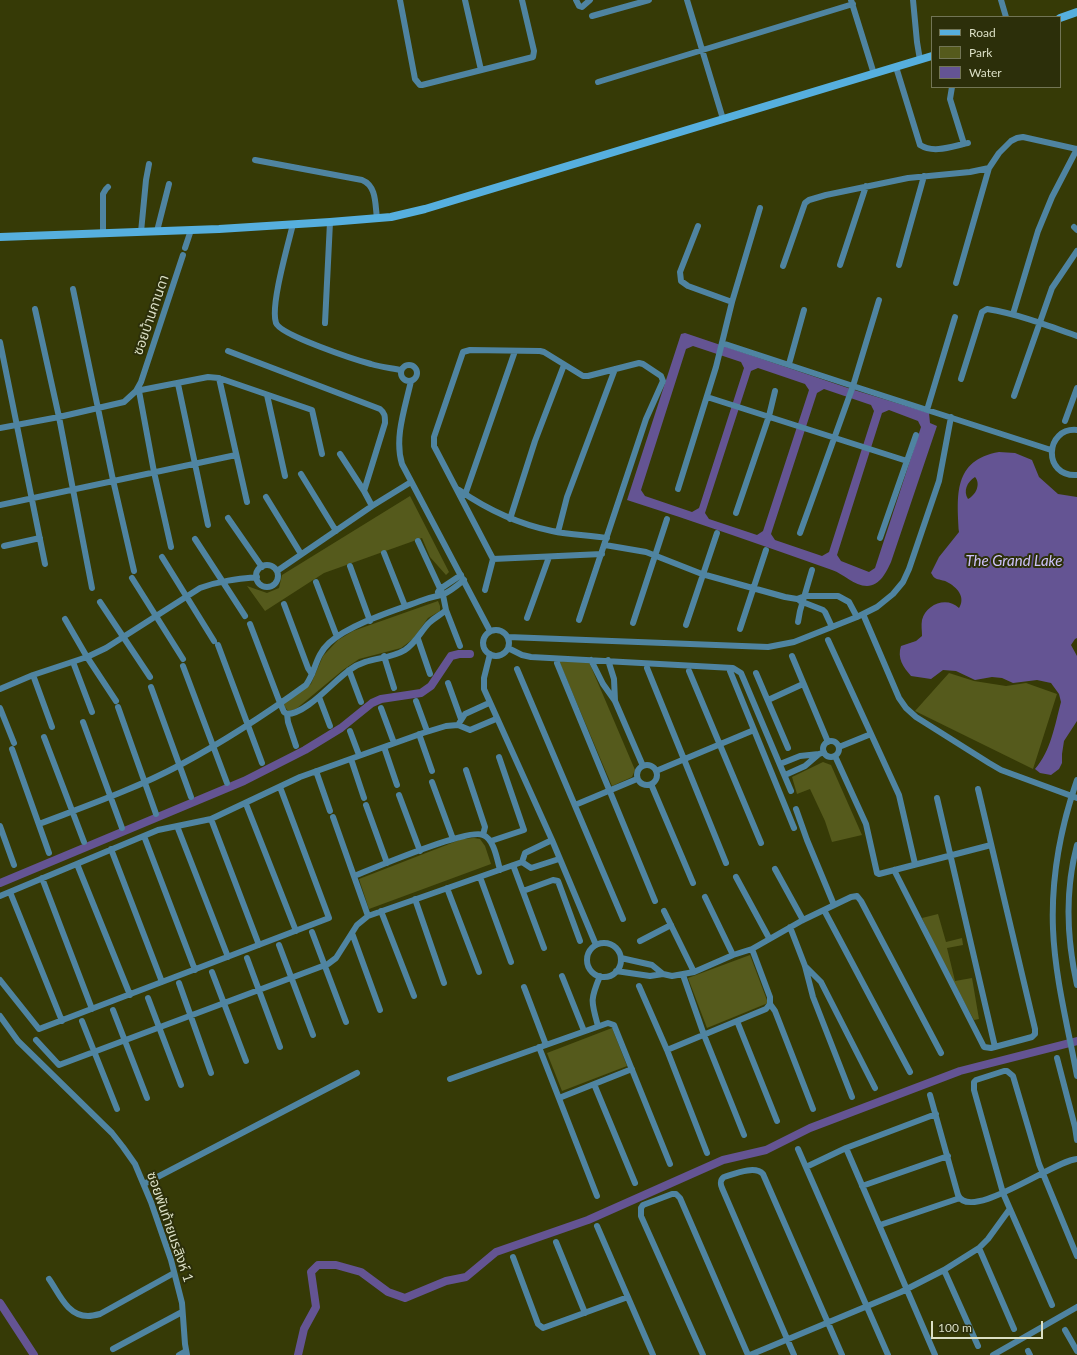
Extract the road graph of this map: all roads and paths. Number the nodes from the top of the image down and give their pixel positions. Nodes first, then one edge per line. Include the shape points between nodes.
1 (400, 0) edge
2 (465, 0) edge
3 (522, 0) edge
4 (576, 0) edge
5 (590, 0) edge
6 (648, 0) edge
7 (687, 0) edge
8 (913, 0) edge
9 (1001, 0) edge
10 (852, 2) edge
11 (1077, 12) edge
12 (592, 16) dead end
13 (1006, 16) edge
14 (1061, 18) edge
15 (702, 50) junction
16 (931, 56) edge
17 (920, 60) junction
18 (896, 67) junction
19 (482, 70) junction
20 (874, 74) junction
21 (598, 82) dead end
22 (952, 88) edge
23 (723, 119) junction
24 (1077, 149) edge
25 (255, 160) dead end
26 (149, 164) dead end
27 (988, 168) junction
28 (924, 176) junction
29 (169, 184) dead end
30 (866, 186) junction
31 (108, 187) dead end
32 (760, 208) dead end
33 (377, 218) junction
34 (330, 222) junction
35 (293, 224) junction
36 (698, 226) dead end
37 (191, 230) junction
38 (157, 231) junction
39 (141, 232) junction
40 (103, 234) junction
41 (0, 237) edge
42 (1077, 252) edge
43 (840, 265) dead end
44 (899, 265) dead end
45 (783, 266) dead end
46 (956, 282) dead end
47 (73, 289) dead end
48 (879, 300) dead end
49 (732, 302) junction
50 (36, 309) dead end
51 (804, 310) dead end
52 (1013, 314) junction
53 (955, 317) dead end
54 (1039, 322) junction
55 (325, 323) dead end
56 (1077, 336) edge
57 (0, 342) edge
58 (722, 343) junction
59 (228, 351) dead end
60 (514, 351) junction
61 (789, 364) junction
62 (564, 365) junction
63 (615, 369) junction
64 (401, 370) junction
65 (219, 378) junction
66 (962, 379) dead end
67 (411, 381) junction
68 (178, 384) junction
69 (852, 387) junction
70 (1077, 388) edge
71 (138, 391) junction
72 (775, 391) dead end
73 (267, 395) junction
74 (1014, 396) dead end
75 (707, 397) junction
76 (98, 408) junction
77 (927, 410) junction
78 (769, 416) junction
79 (58, 417) junction
80 (951, 417) junction
81 (1066, 421) dead end
82 (17, 425) junction
83 (0, 428) edge
84 (1076, 428) edge
85 (916, 435) dead end
86 (834, 438) junction
87 (1051, 450) junction
88 (322, 454) dead end
89 (340, 454) dead end
90 (236, 455) junction
91 (907, 461) junction
92 (195, 463) junction
93 (154, 472) junction
94 (301, 474) dead end
95 (1077, 475) edge
96 (285, 476) dead end
97 (113, 480) junction
98 (411, 482) junction
99 (73, 488) junction
100 (457, 489) junction
101 (678, 489) dead end
102 (364, 492) junction
103 (465, 495) junction
104 (31, 497) junction
105 (266, 497) dead end
106 (247, 502) dead end
107 (0, 504) edge
108 (372, 506) junction
109 (736, 513) dead end
110 (228, 518) dead end
111 (510, 519) junction
112 (667, 519) dead end
113 (208, 525) dead end
114 (336, 531) junction
115 (558, 532) junction
116 (717, 533) dead end
117 (800, 533) dead end
118 (40, 538) junction
119 (607, 538) junction
120 (880, 538) dead end
121 (195, 540) dead end
122 (418, 541) dead end
123 (605, 545) junction
124 (4, 546) dead end
125 (171, 546) dead end
126 (766, 550) dead end
127 (384, 553) dead end
128 (301, 554) junction
129 (602, 554) junction
130 (656, 555) junction
131 (549, 557) junction
132 (162, 558) dead end
133 (493, 559) junction
134 (45, 564) dead end
135 (350, 566) dead end
136 (262, 567) junction
137 (812, 570) dead end
138 (134, 571) dead end
139 (277, 571) junction
140 (702, 574) junction
141 (257, 577) junction
142 (132, 578) dead end
143 (463, 578) junction
144 (222, 581) junction
145 (316, 582) dead end
146 (92, 588) dead end
147 (440, 589) junction
148 (753, 589) junction
149 (485, 590) dead end
150 (440, 595) junction
151 (805, 596) junction
152 (185, 597) junction
153 (800, 601) junction
154 (100, 602) dead end
155 (284, 604) dead end
156 (405, 606) junction
157 (446, 610) junction
158 (863, 614) junction
159 (155, 616) junction
160 (244, 616) dead end
161 (856, 617) junction
162 (527, 618) dead end
163 (65, 619) dead end
164 (579, 620) dead end
165 (370, 621) junction
166 (798, 622) dead end
167 (633, 623) dead end
168 (250, 624) dead end
169 (686, 625) dead end
170 (832, 627) junction
171 (740, 629) dead end
172 (490, 631) junction
173 (123, 637) junction
174 (337, 637) junction
175 (508, 637) junction
176 (418, 638) junction
177 (828, 640) dead end
178 (460, 646) dead end
179 (508, 648) junction
180 (490, 654) junction
181 (384, 656) junction
182 (792, 656) dead end
183 (86, 657) junction
184 (591, 660) junction
185 (608, 660) junction
186 (73, 662) junction
187 (556, 663) dead end
188 (648, 668) dead end
189 (517, 669) dead end
190 (349, 670) junction
191 (689, 670) dead end
192 (730, 671) dead end
193 (756, 673) dead end
194 (312, 674) junction
195 (430, 674) dead end
196 (33, 675) junction
197 (150, 677) dead end
198 (448, 683) dead end
199 (803, 684) junction
200 (151, 687) dead end
201 (394, 688) dead end
202 (0, 689) edge
203 (319, 697) junction
204 (768, 700) junction
205 (416, 701) dead end
206 (615, 701) junction
207 (361, 702) dead end
208 (280, 703) junction
209 (489, 703) junction
210 (0, 708) edge
211 (381, 708) dead end
212 (92, 712) dead end
213 (287, 714) junction
214 (496, 719) junction
215 (83, 722) dead end
216 (460, 722) junction
217 (247, 724) junction
218 (330, 726) dead end
219 (52, 727) dead end
220 (754, 730) junction
221 (350, 731) dead end
222 (427, 731) junction
223 (419, 734) junction
224 (871, 734) junction
225 (44, 737) dead end
226 (828, 742) junction
227 (394, 743) junction
228 (214, 745) junction
229 (720, 745) junction
230 (296, 746) dead end
231 (384, 747) junction
232 (839, 747) junction
233 (788, 748) dead end
234 (821, 753) junction
235 (359, 755) junction
236 (835, 756) junction
237 (499, 757) dead end
238 (350, 759) junction
239 (684, 759) junction
240 (262, 763) dead end
241 (780, 764) junction
242 (180, 765) junction
243 (643, 766) junction
244 (466, 770) dead end
245 (316, 771) junction
246 (432, 771) dead end
247 (656, 772) junction
248 (785, 775) junction
249 (637, 779) junction
250 (1077, 780) edge
251 (145, 782) junction
252 (432, 782) dead end
253 (227, 783) dead end
254 (652, 784) junction
255 (397, 785) dead end
256 (280, 787) junction
257 (978, 789) dead end
258 (610, 790) junction
259 (791, 790) dead end
260 (399, 795) dead end
261 (111, 796) junction
262 (191, 797) dead end
263 (1074, 797) edge
264 (937, 798) dead end
265 (246, 804) junction
266 (575, 805) junction
267 (796, 809) dead end
268 (73, 811) junction
269 (156, 814) dead end
270 (211, 819) junction
271 (39, 824) junction
272 (0, 826) edge
273 (177, 826) junction
274 (122, 828) dead end
275 (794, 828) dead end
276 (484, 835) junction
277 (144, 836) junction
278 (453, 839) junction
279 (552, 840) junction
280 (491, 841) junction
281 (84, 842) dead end
282 (760, 843) dead end
283 (991, 845) junction
284 (1077, 845) edge
285 (111, 849) junction
286 (420, 851) junction
287 (49, 852) dead end
288 (950, 855) junction
289 (559, 859) junction
290 (522, 862) junction
291 (387, 863) junction
292 (726, 863) dead end
293 (77, 864) junction
294 (915, 864) junction
295 (14, 865) dead end
296 (513, 865) junction
297 (775, 869) dead end
298 (500, 870) junction
299 (894, 870) junction
300 (354, 876) junction
301 (480, 877) junction
302 (736, 877) dead end
303 (42, 878) junction
304 (693, 883) dead end
305 (447, 888) junction
306 (523, 891) junction
307 (10, 892) junction
308 (0, 896) edge
309 (704, 897) dead end
310 (415, 899) junction
311 (655, 901) dead end
312 (834, 905) junction
313 (824, 910) junction
314 (381, 911) junction
315 (664, 911) dead end
316 (368, 916) junction
317 (623, 919) dead end
318 (803, 920) junction
319 (671, 925) junction
320 (790, 927) junction
321 (296, 931) junction
322 (312, 932) dead end
323 (352, 932) junction
324 (770, 938) junction
325 (580, 941) dead end
326 (640, 941) dead end
327 (259, 945) junction
328 (279, 945) dead end
329 (596, 945) junction
330 (544, 948) dead end
331 (752, 949) junction
332 (733, 955) junction
333 (228, 957) junction
334 (247, 958) dead end
335 (621, 958) junction
336 (511, 962) dead end
337 (324, 965) junction
338 (804, 966) junction
339 (195, 970) junction
340 (616, 971) junction
341 (212, 972) dead end
342 (479, 972) dead end
343 (694, 972) junction
344 (663, 974) junction
345 (683, 975) junction
346 (562, 976) dead end
347 (600, 976) junction
348 (291, 978) junction
349 (0, 980) edge
350 (162, 982) junction
351 (178, 983) dead end
352 (444, 983) dead end
353 (1077, 985) edge
354 (639, 986) dead end
355 (524, 988) dead end
356 (259, 990) junction
357 (130, 995) junction
358 (414, 996) dead end
359 (148, 998) dead end
360 (224, 1003) junction
361 (770, 1004) junction
362 (92, 1009) junction
363 (113, 1010) dead end
364 (380, 1010) dead end
365 (0, 1016) edge
366 (190, 1016) junction
367 (62, 1020) junction
368 (82, 1021) dead end
369 (737, 1021) junction
370 (346, 1022) dead end
371 (598, 1026) junction
372 (159, 1027) junction
373 (584, 1031) junction
374 (313, 1035) dead end
375 (704, 1035) junction
376 (36, 1040) dead end
377 (125, 1040) junction
378 (546, 1045) junction
379 (280, 1047) dead end
380 (539, 1047) junction
381 (995, 1047) junction
382 (668, 1050) junction
383 (94, 1052) junction
384 (941, 1053) dead end
385 (1057, 1058) dead end
386 (246, 1061) dead end
387 (632, 1069) junction
388 (910, 1072) dead end
389 (211, 1073) dead end
390 (357, 1073) dead end
391 (1077, 1076) edge
392 (450, 1079) dead end
393 (594, 1084) junction
394 (181, 1085) dead end
395 (875, 1088) dead end
396 (930, 1095) dead end
397 (852, 1097) dead end
398 (148, 1098) dead end
399 (559, 1098) junction
400 (814, 1109) dead end
401 (117, 1110) dead end
402 (936, 1114) junction
403 (777, 1121) dead end
404 (744, 1135) dead end
405 (1077, 1140) edge
406 (846, 1148) junction
407 (798, 1149) dead end
408 (707, 1153) dead end
409 (948, 1156) junction
410 (1076, 1158) edge
411 (670, 1164) dead end
412 (806, 1167) junction
413 (1042, 1172) junction
414 (635, 1183) dead end
415 (144, 1184) junction
416 (862, 1186) junction
417 (1003, 1193) junction
418 (597, 1196) dead end
419 (960, 1198) junction
420 (1009, 1210) junction
421 (880, 1225) junction
422 (597, 1226) dead end
423 (556, 1242) dead end
424 (979, 1248) junction
425 (513, 1256) dead end
426 (1077, 1256) edge
427 (944, 1270) junction
428 (174, 1273) junction
429 (49, 1279) dead end
430 (906, 1289) junction
431 (628, 1297) junction
432 (1052, 1305) dead end
433 (866, 1307) junction
434 (1077, 1307) edge
435 (182, 1312) junction
436 (585, 1313) junction
437 (828, 1322) junction
438 (1014, 1329) dead end
439 (1065, 1330) dead end
440 (787, 1339) junction
441 (978, 1346) dead end
442 (113, 1349) dead end
443 (1077, 1351) edge
444 (186, 1353) edge
445 (179, 1355) edge
446 (653, 1355) edge
447 (703, 1355) edge
448 (749, 1355) edge
449 (794, 1355) edge
450 (842, 1355) edge
451 (888, 1355) edge
452 (935, 1355) edge
453 (993, 1355) edge

1 - 19 street via 415,79 420,85
2 - 19 street
3 - 19 street via 533,57
4 - 5 street via 582,7
6 - 12 street
7 - 15 street
8 - 17 street
9 - 13 street
10 - 15 street
10 - 20 street
11 - 14 street
15 - 21 street
15 - 23 street
16 - 17 street
17 - 18 street
18 - 20 street
18 - 22 street via 920,145 928,149 941,149 966,143 950,98
20 - 23 street
23 - 33 street via 425,209
24 - 27 street via 1024,137 1017,138 999,153
24 - 52 street via 1049,203 1038,231
25 - 33 street via 367,182 374,195
26 - 39 street
27 - 28 street
27 - 46 street
28 - 30 street
28 - 44 street
29 - 38 street
30 - 43 street
30 - 45 street via 826,195 805,203
31 - 40 street via 103,194
32 - 49 street
33 - 34 street
34 - 35 street
34 - 55 street
35 - 37 street
35 - 64 street via 276,297 274,311 278,327 291,335 351,358
36 - 49 street via 680,272 681,281
37 - 38 street
37 - 71 street, ซอยบ้านกานดา
38 - 39 street
39 - 40 street
40 - 41 street
42 - 54 street via 1052,288
47 - 76 street
48 - 69 street
49 - 58 street
50 - 79 street
51 - 61 street
52 - 54 street
52 - 66 street via 987,309 982,312
53 - 77 street
54 - 56 street
54 - 74 street
57 - 82 street
58 - 61 street
58 - 75 street
59 - 102 street via 383,412 385,423
60 - 62 street via 544,352
60 - 100 street via 463,352 433,442
60 - 103 street
61 - 69 street
62 - 63 street via 588,376
62 - 111 street via 534,441
63 - 115 street via 568,497
63 - 119 street via 643,364 661,376 663,381 646,418
64 - 67 street via 402,379
64 - 67 street via 409,364 416,368 416,376
65 - 68 street via 208,377
65 - 73 street
65 - 90 street
67 - 98 street via 398,441 399,456
68 - 71 street
68 - 92 street
69 - 77 street
69 - 86 street
70 - 81 street
71 - 76 street via 124,402
71 - 93 street
72 - 78 street
73 - 88 street via 312,410
73 - 96 street
75 - 78 street
75 - 101 street
76 - 79 street
76 - 97 street
77 - 80 street
78 - 86 street
78 - 109 street
79 - 82 street
79 - 99 street
80 - 87 street
80 - 158 street via 939,481 909,569 893,594
82 - 83 street
82 - 104 street
84 - 87 street via 1055,439
85 - 91 street
86 - 91 street
86 - 117 street
87 - 95 street via 1056,467 1062,472
89 - 102 street
90 - 92 street
90 - 106 street
91 - 120 street
92 - 93 street
92 - 113 street
93 - 97 street
93 - 125 street
94 - 114 street
97 - 99 street
97 - 138 street
98 - 108 street
98 - 143 street
99 - 104 street
99 - 146 street
100 - 103 street
100 - 133 street
102 - 108 street
103 - 111 street
104 - 107 street
104 - 118 street
105 - 128 street
108 - 114 street
110 - 136 street
111 - 115 street
112 - 130 street
114 - 128 street
115 - 119 street
116 - 140 street
118 - 124 street
118 - 134 street
119 - 123 street
121 - 144 street
122 - 147 street
123 - 129 street
123 - 130 street
126 - 148 street
127 - 156 street
128 - 139 street
129 - 131 street
129 - 164 street
130 - 140 street
130 - 167 street
131 - 133 street
131 - 162 street
132 - 152 street
133 - 149 street
135 - 165 street
136 - 139 street via 270,566
136 - 141 street
137 - 151 street
139 - 141 street via 277,579 272,585 264,586
140 - 148 street
140 - 169 street
141 - 144 street
142 - 159 street
143 - 147 street
143 - 150 street
143 - 172 street
144 - 152 street via 200,588
144 - 160 street
145 - 174 street
147 - 150 street
148 - 153 street
148 - 171 street
150 - 156 street
150 - 157 street
151 - 153 street
151 - 161 street via 841,597 849,602
152 - 159 street
152 - 217 street via 216,643
153 - 166 street
153 - 170 street via 823,610
154 - 173 street
155 - 194 street
156 - 165 street
157 - 176 street via 428,624
157 - 178 street
158 - 161 street
158 - 263 street via 899,698 916,717 989,764
159 - 173 street
159 - 228 street via 183,662
161 - 170 street
163 - 183 street
165 - 174 street
168 - 208 street
170 - 175 street via 794,642 768,647
172 - 175 street via 498,630
172 - 180 street via 484,637 483,645
173 - 183 street
173 - 197 street
174 - 194 street via 322,650
175 - 179 street
176 - 181 street via 405,650
176 - 195 street
177 - 224 street
179 - 180 street via 501,655
179 - 184 street via 531,657
180 - 209 street via 484,678 484,689
181 - 190 street via 363,662
181 - 201 street
182 - 199 street
183 - 186 street
183 - 251 street via 117,704
184 - 185 street
184 - 206 street
185 - 206 street via 614,679
185 - 241 street via 726,667 737,670 741,673
186 - 196 street
186 - 212 street
187 - 258 street
188 - 239 street
189 - 266 street
190 - 203 street
190 - 207 street
191 - 229 street
192 - 220 street
193 - 204 street
194 - 208 street via 306,685
196 - 202 street
196 - 219 street
198 - 216 street
199 - 204 street
199 - 226 street
200 - 242 street
203 - 213 street via 296,712
203 - 218 street
204 - 233 street
205 - 222 street
206 - 243 street
208 - 213 street
208 - 217 street
209 - 214 street
209 - 216 street via 465,714
210 - 271 street
211 - 227 street
213 - 230 street
214 - 216 street via 470,730
214 - 279 street
215 - 261 street
216 - 222 street
217 - 228 street
217 - 240 street
220 - 229 street
220 - 275 street
221 - 235 street
222 - 223 street
223 - 227 street
223 - 246 street
224 - 232 street
224 - 294 street via 900,797
225 - 268 street
226 - 232 street via 836,743
226 - 234 street
227 - 231 street
228 - 242 street
228 - 253 street
229 - 239 street
229 - 282 street
231 - 235 street
231 - 255 street
232 - 236 street
234 - 236 street
234 - 241 street via 800,756
234 - 248 street via 806,766
235 - 238 street
236 - 299 street via 866,824 876,872 879,874
237 - 280 street via 524,830
238 - 245 street
238 - 291 street
239 - 247 street
239 - 292 street
241 - 248 street
242 - 251 street
242 - 262 street
243 - 247 street via 650,766
243 - 249 street via 638,770
244 - 276 street via 485,827
245 - 256 street
245 - 300 street
247 - 254 street via 656,779
248 - 259 street
249 - 254 street via 642,784
249 - 258 street
250 - 263 street
251 - 261 street
251 - 269 street
252 - 278 street
254 - 304 street
256 - 265 street
256 - 321 street via 329,918
257 - 283 street
258 - 266 street
258 - 311 street
260 - 286 street
261 - 268 street
261 - 274 street
263 - 391 street via 1063,826 1054,882 1053,929 1058,974
264 - 288 street
265 - 270 street
265 - 321 street
266 - 317 street
267 - 312 street
268 - 271 street
268 - 281 street
270 - 273 street
270 - 327 street
271 - 287 street
272 - 295 street
273 - 277 street
273 - 333 street
276 - 278 street via 475,833
276 - 280 street
277 - 285 street
277 - 339 street
278 - 286 street
279 - 289 street
279 - 290 street via 525,853
280 - 298 street
283 - 288 street
283 - 381 street via 1035,1032 1029,1039
284 - 353 street via 1069,893 1070,940
285 - 293 street
285 - 350 street
286 - 291 street
288 - 294 street
288 - 381 street
289 - 290 street via 530,868
289 - 329 street
290 - 296 street
291 - 300 street
293 - 303 street
293 - 357 street
294 - 299 street
296 - 298 street
296 - 306 street
297 - 318 street
298 - 301 street
299 - 381 street via 982,1044 987,1048
300 - 316 street
301 - 305 street
301 - 336 street
302 - 324 street
303 - 307 street
303 - 362 street
305 - 310 street
305 - 342 street
306 - 325 street via 553,880 558,881
306 - 330 street
307 - 308 street
307 - 367 street
309 - 332 street
310 - 314 street
310 - 352 street
312 - 313 street
312 - 384 street via 857,896
313 - 318 street
313 - 388 street
314 - 316 street
314 - 358 street
315 - 319 street
316 - 323 street
318 - 320 street
319 - 326 street
319 - 343 street
320 - 324 street
320 - 338 street
321 - 327 street
322 - 337 street
323 - 337 street via 336,958
323 - 364 street
324 - 331 street
327 - 333 street
328 - 348 street
329 - 335 street via 613,945
329 - 347 street via 588,958 591,969
331 - 332 street
331 - 361 street via 770,997
332 - 343 street
333 - 339 street
334 - 356 street
335 - 340 street via 621,964
335 - 344 street via 652,965
337 - 348 street
337 - 370 street
338 - 395 street via 821,982
338 - 397 street via 813,997
339 - 350 street
340 - 344 street via 650,976
340 - 347 street via 610,976
341 - 360 street
343 - 345 street
344 - 345 street
345 - 375 street
346 - 373 street
347 - 371 street via 592,995
348 - 356 street
348 - 374 street
349 - 367 street via 39,1029
350 - 357 street
351 - 366 street
354 - 382 street
355 - 378 street
356 - 360 street
356 - 379 street
357 - 362 street
359 - 372 street
360 - 366 street
360 - 386 street
361 - 369 street via 766,1009
361 - 400 street
362 - 367 street
363 - 377 street
365 - 415 street, ซอยพันท้ายนรสิงห์ 1 via 18,1041 112,1133 135,1164
366 - 372 street
366 - 389 street
368 - 383 street
369 - 375 street
369 - 403 street
371 - 373 street
371 - 387 street via 608,1023 614,1025
372 - 377 street
372 - 394 street
373 - 378 street
375 - 382 street
375 - 404 street
376 - 383 street via 58,1065
377 - 383 street
377 - 398 street
378 - 380 street
380 - 392 street
380 - 399 street
382 - 408 street
383 - 401 street
385 - 405 street
387 - 393 street
387 - 411 street
390 - 415 street
393 - 399 street
393 - 414 street
396 - 402 street
399 - 418 street
402 - 406 street
402 - 409 street
406 - 412 street
406 - 416 street
407 - 412 street
409 - 416 street
409 - 419 street
410 - 413 street
412 - 433 street
413 - 417 street
413 - 417 street via 1013,1076 1004,1071 976,1080 974,1090
413 - 426 street
415 - 428 street, ซอยพันท้ายนรสิงห์ 1
416 - 421 street
417 - 419 street via 977,1203 964,1202
417 - 420 street
419 - 421 street
420 - 424 street
420 - 432 street
421 - 430 street
422 - 431 street
423 - 436 street
424 - 427 street
424 - 438 street
425 - 436 street via 540,1327 546,1328
427 - 430 street
427 - 441 street
428 - 429 street via 100,1314 88,1316 76,1314 67,1306
428 - 435 street, ซอยพันท้ายนรสิงห์ 1
430 - 433 street
430 - 452 street
431 - 436 street
431 - 446 street
433 - 437 street
433 - 451 street
434 - 453 street
435 - 442 street
435 - 444 street, ซอยพันท้ายนรสิงห์ 1
437 - 440 street
437 - 440 street via 763,1174 754,1169 724,1177 720,1183
437 - 450 street
439 - 443 street
440 - 448 street
440 - 449 street
444 - 445 street
447 - 448 street via 641,1216 643,1205 672,1194 680,1198

